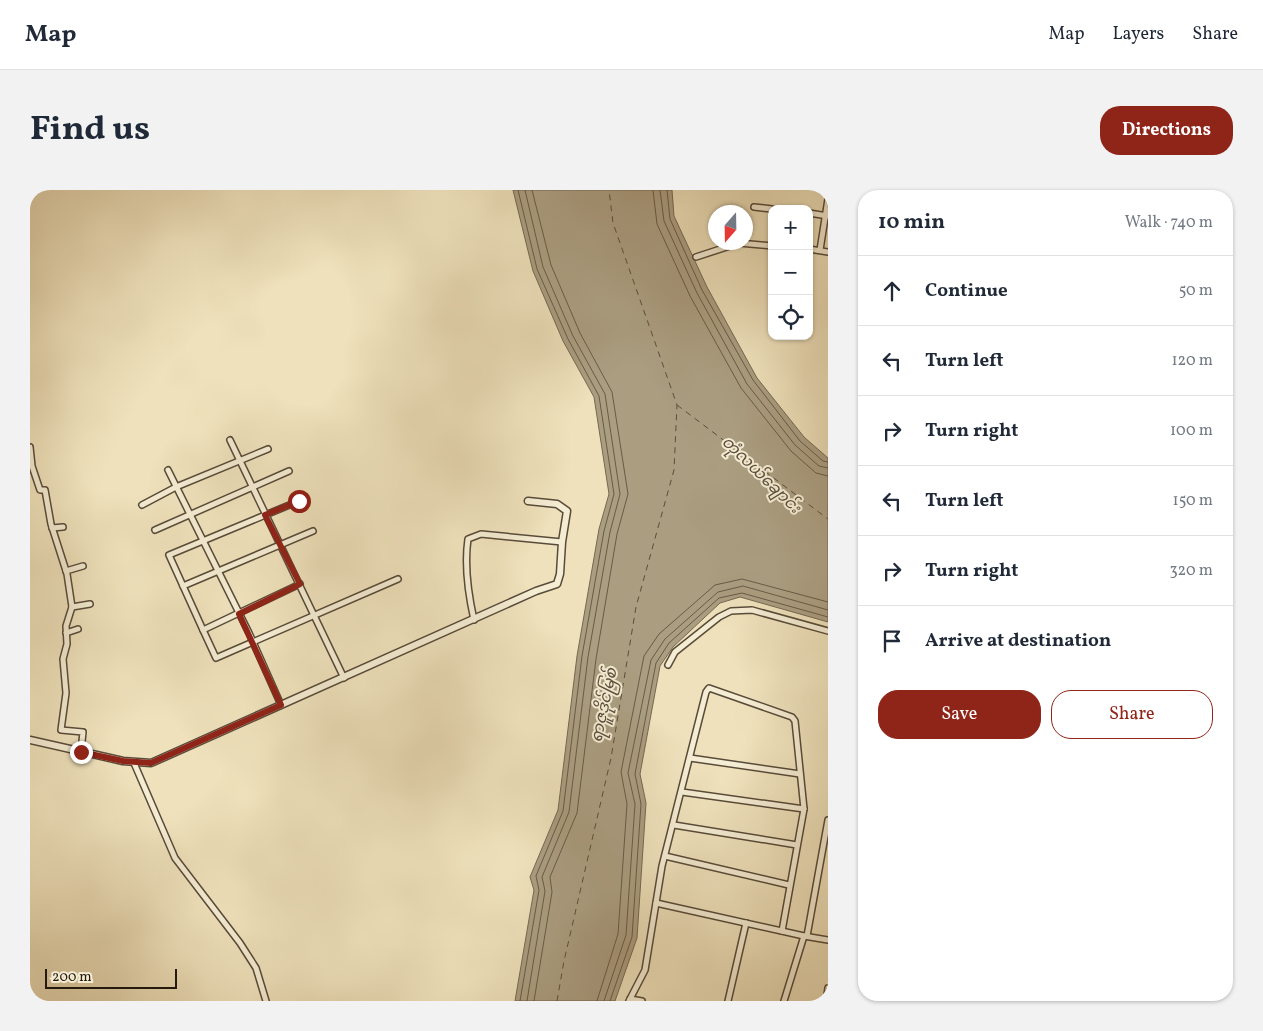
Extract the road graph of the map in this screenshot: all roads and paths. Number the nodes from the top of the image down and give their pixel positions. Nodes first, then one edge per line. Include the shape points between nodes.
1 (828, 199) edge
2 (754, 206) dead end
3 (768, 208) edge
4 (813, 213) edge
5 (827, 215) edge
6 (768, 246) edge
7 (813, 249) edge
8 (820, 250) junction
9 (828, 252) edge
10 (696, 257) dead end
11 (230, 440) dead end
12 (30, 447) edge
13 (268, 449) dead end
14 (238, 461) junction
15 (168, 470) dead end
16 (288, 472) dead end
17 (176, 488) junction
18 (252, 488) junction
19 (299, 501) dead end
20 (528, 501) dead end
21 (142, 505) dead end
22 (190, 515) junction
23 (265, 515) junction
24 (63, 526) dead end
25 (52, 528) junction
26 (155, 530) dead end
27 (313, 531) dead end
28 (203, 541) junction
29 (562, 542) junction
30 (280, 545) junction
31 (83, 566) dead end
32 (66, 571) junction
33 (218, 572) junction
34 (398, 578) dead end
35 (300, 584) junction
36 (184, 586) junction
37 (90, 604) dead end
38 (72, 607) junction
39 (239, 614) junction
40 (314, 617) junction
41 (474, 620) junction
42 (78, 630) dead end
43 (203, 630) junction
44 (828, 631) edge
45 (66, 633) junction
46 (253, 642) junction
47 (668, 665) dead end
48 (344, 678) junction
49 (281, 705) junction
50 (30, 740) edge
51 (81, 752) junction
52 (690, 758) junction
53 (134, 763) junction
54 (800, 774) junction
55 (682, 792) junction
56 (804, 809) junction
57 (828, 820) edge
58 (674, 825) junction
59 (826, 839) edge
60 (798, 845) junction
61 (665, 856) junction
62 (789, 885) junction
63 (656, 903) junction
64 (746, 923) junction
65 (782, 931) junction
66 (806, 936) junction
67 (828, 940) edge
68 (828, 988) edge
69 (629, 1000) edge
70 (266, 1001) edge
71 (642, 1001) edge
72 (728, 1001) edge
73 (784, 1001) edge
74 (826, 1001) edge

1 - 5 street
2 - 3 street
4 - 5 street
5 - 8 street
6 - 10 street via 739,243
7 - 8 street
8 - 9 street
11 - 14 street
12 - 25 street via 40,490 45,490
13 - 14 street
14 - 17 street
14 - 18 street
15 - 17 street
16 - 18 street
17 - 21 street
17 - 22 street
18 - 22 street
18 - 23 street
19 - 23 street
20 - 29 street via 557,504 567,511
22 - 26 street
22 - 28 street
23 - 28 street
23 - 30 street
24 - 25 street
25 - 32 street
27 - 30 street
28 - 33 street
28 - 36 street via 169,555
29 - 41 street via 557,584
29 - 41 street via 481,534 468,539 466,566
30 - 33 street
30 - 35 street
31 - 32 street
32 - 38 street
33 - 36 street
33 - 39 street
34 - 40 street
35 - 39 street
35 - 40 street
36 - 43 street
37 - 38 street
38 - 45 street
39 - 43 street
39 - 46 street
40 - 46 street
40 - 48 street
41 - 48 street
42 - 45 street
43 - 46 street via 216,658
44 - 47 street via 752,610 731,611 675,652
45 - 51 street via 66,693 61,730 83,732
46 - 49 street
48 - 49 street
49 - 53 street via 151,763
50 - 51 street
51 - 53 street
52 - 54 street
52 - 54 street via 706,692 712,688 794,719
52 - 55 street
53 - 70 street via 175,858 256,968
54 - 56 street
55 - 56 street
55 - 58 street
56 - 60 street
57 - 59 street
58 - 60 street
58 - 61 street
59 - 66 street
60 - 62 street
61 - 62 street
61 - 63 street
62 - 65 street
63 - 64 street
63 - 69 street via 645,970
64 - 65 street
64 - 72 street
65 - 66 street
66 - 67 street
66 - 73 street
68 - 74 street
69 - 71 street

